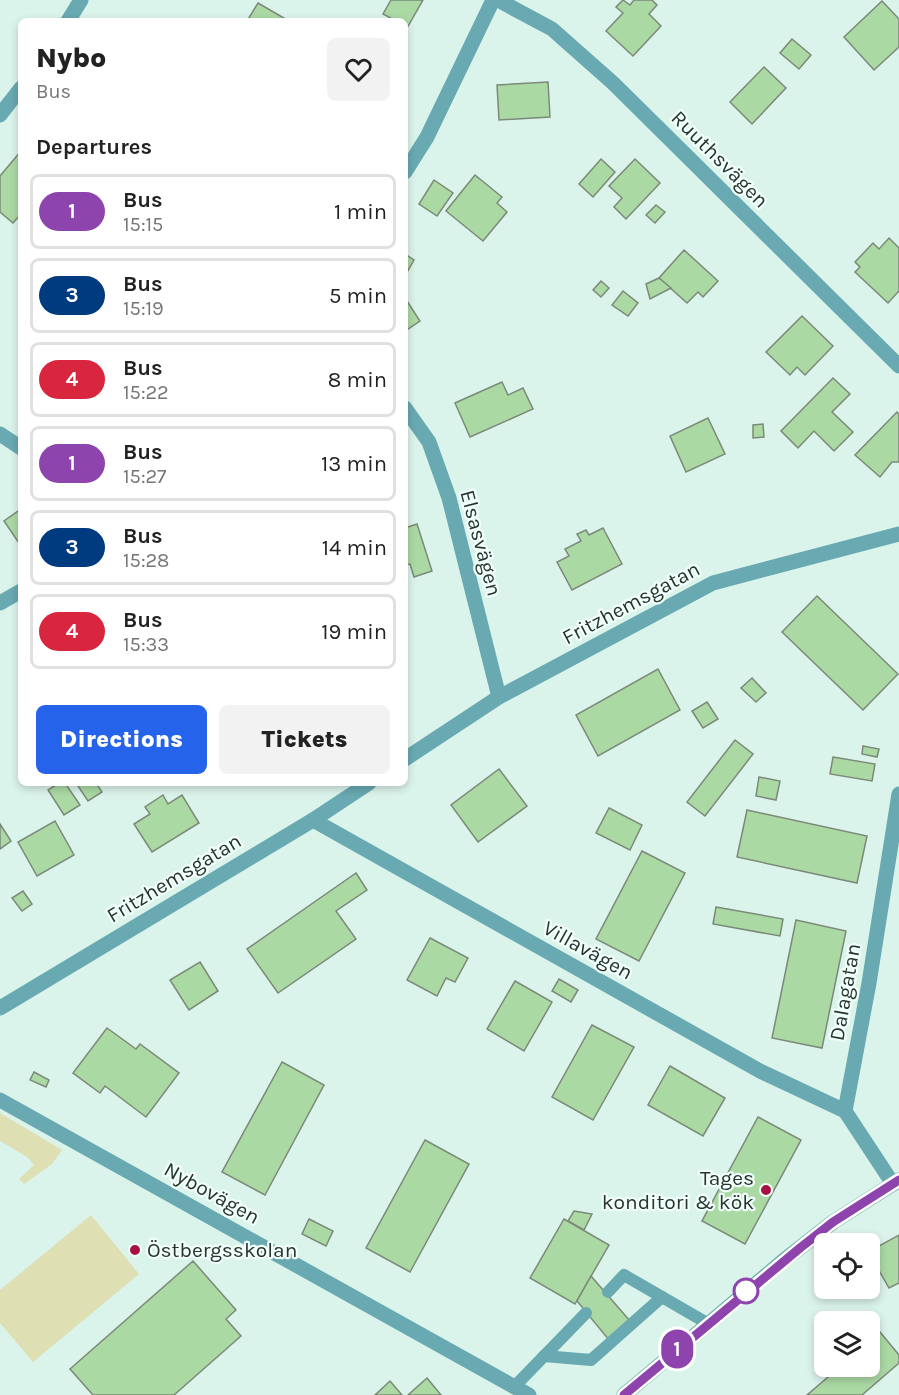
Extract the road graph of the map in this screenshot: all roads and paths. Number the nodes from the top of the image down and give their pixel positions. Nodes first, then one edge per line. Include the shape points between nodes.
1 (81, 0) edge
2 (493, 0) edge
3 (498, 0) edge
4 (70, 18) edge
5 (18, 92) edge
6 (0, 115) edge
7 (408, 167) edge
8 (899, 366) edge
9 (408, 412) edge
10 (0, 434) edge
11 (18, 446) edge
12 (899, 534) edge
13 (18, 593) edge
14 (0, 603) edge
15 (499, 697) junction
16 (408, 757) edge
17 (364, 786) edge
18 (899, 794) edge
19 (313, 820) junction
20 (0, 1008) edge
21 (0, 1100) edge
22 (845, 1111) junction
23 (896, 1182) edge
24 (608, 1292) dead end
25 (662, 1297) junction
26 (586, 1313) dead end
27 (707, 1323) junction
28 (544, 1356) junction
29 (514, 1387) junction
30 (529, 1395) edge
31 (624, 1395) edge

1 - 4 street
2 - 7 street via 427,137
3 - 8 street, Ruuthsvägen via 552,29 613,83
5 - 6 street
9 - 15 street, Elsasvägen via 429,442 449,498
10 - 11 street
12 - 15 street, Fritzhemsgatan via 713,583
13 - 14 street
15 - 16 street, Fritzhemsgatan
17 - 19 street, Fritzhemsgatan
18 - 22 street, Dalagatan
19 - 20 street, Fritzhemsgatan
19 - 22 street, Villavägen via 760,1071
21 - 29 street, Nybovägen
22 - 23 street
23 - 27 street via 833,1222
24 - 25 lane via 624,1275
25 - 27 lane
25 - 28 lane via 591,1360
26 - 28 lane
27 - 31 street
28 - 29 lane
29 - 30 street, Nybovägen

